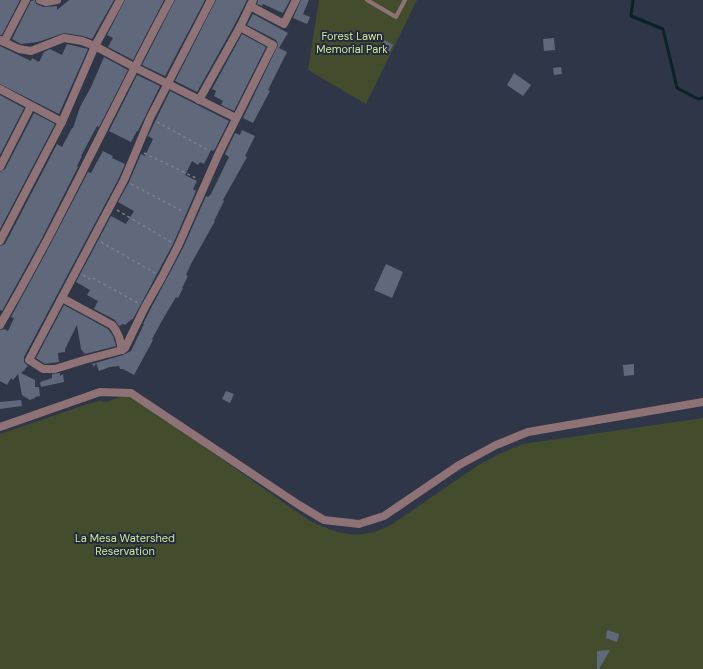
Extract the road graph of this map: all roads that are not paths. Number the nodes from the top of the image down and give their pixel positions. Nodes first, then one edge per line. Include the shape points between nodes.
1 (26, 0) edge
2 (40, 0) edge
3 (57, 0) edge
4 (120, 0) edge
5 (170, 0) edge
6 (211, 0) edge
7 (296, 0) edge
8 (367, 0) edge
9 (405, 0) edge
10 (252, 3) edge
11 (240, 26) junction
12 (2, 41) edge
13 (95, 46) junction
14 (134, 67) junction
15 (167, 84) junction
16 (0, 89) edge
17 (199, 100) junction
18 (31, 106) junction
19 (236, 118) junction
20 (62, 122) junction
21 (0, 167) edge
22 (0, 241) edge
23 (62, 298) junction
24 (0, 325) edge
25 (122, 350) junction
26 (703, 402) edge
27 (0, 427) edge

1 - 12 street
2 - 3 street
4 - 13 street
5 - 14 street
6 - 15 street
7 - 10 street via 284,24
8 - 9 lane via 396,17
10 - 11 street
11 - 17 street
11 - 19 street via 273,45
12 - 13 street via 31,51 64,38
13 - 14 street
13 - 20 street
14 - 15 street
14 - 24 street via 30,273
15 - 17 street
15 - 23 street via 124,180
16 - 18 street
17 - 19 street
18 - 20 street
18 - 21 street
19 - 25 street via 178,246
20 - 22 street
23 - 25 street via 112,325 120,337
23 - 25 street via 29,360 43,370 55,369
26 - 27 street via 528,432 496,445 459,465 384,516 359,524 324,520 131,393 100,392

